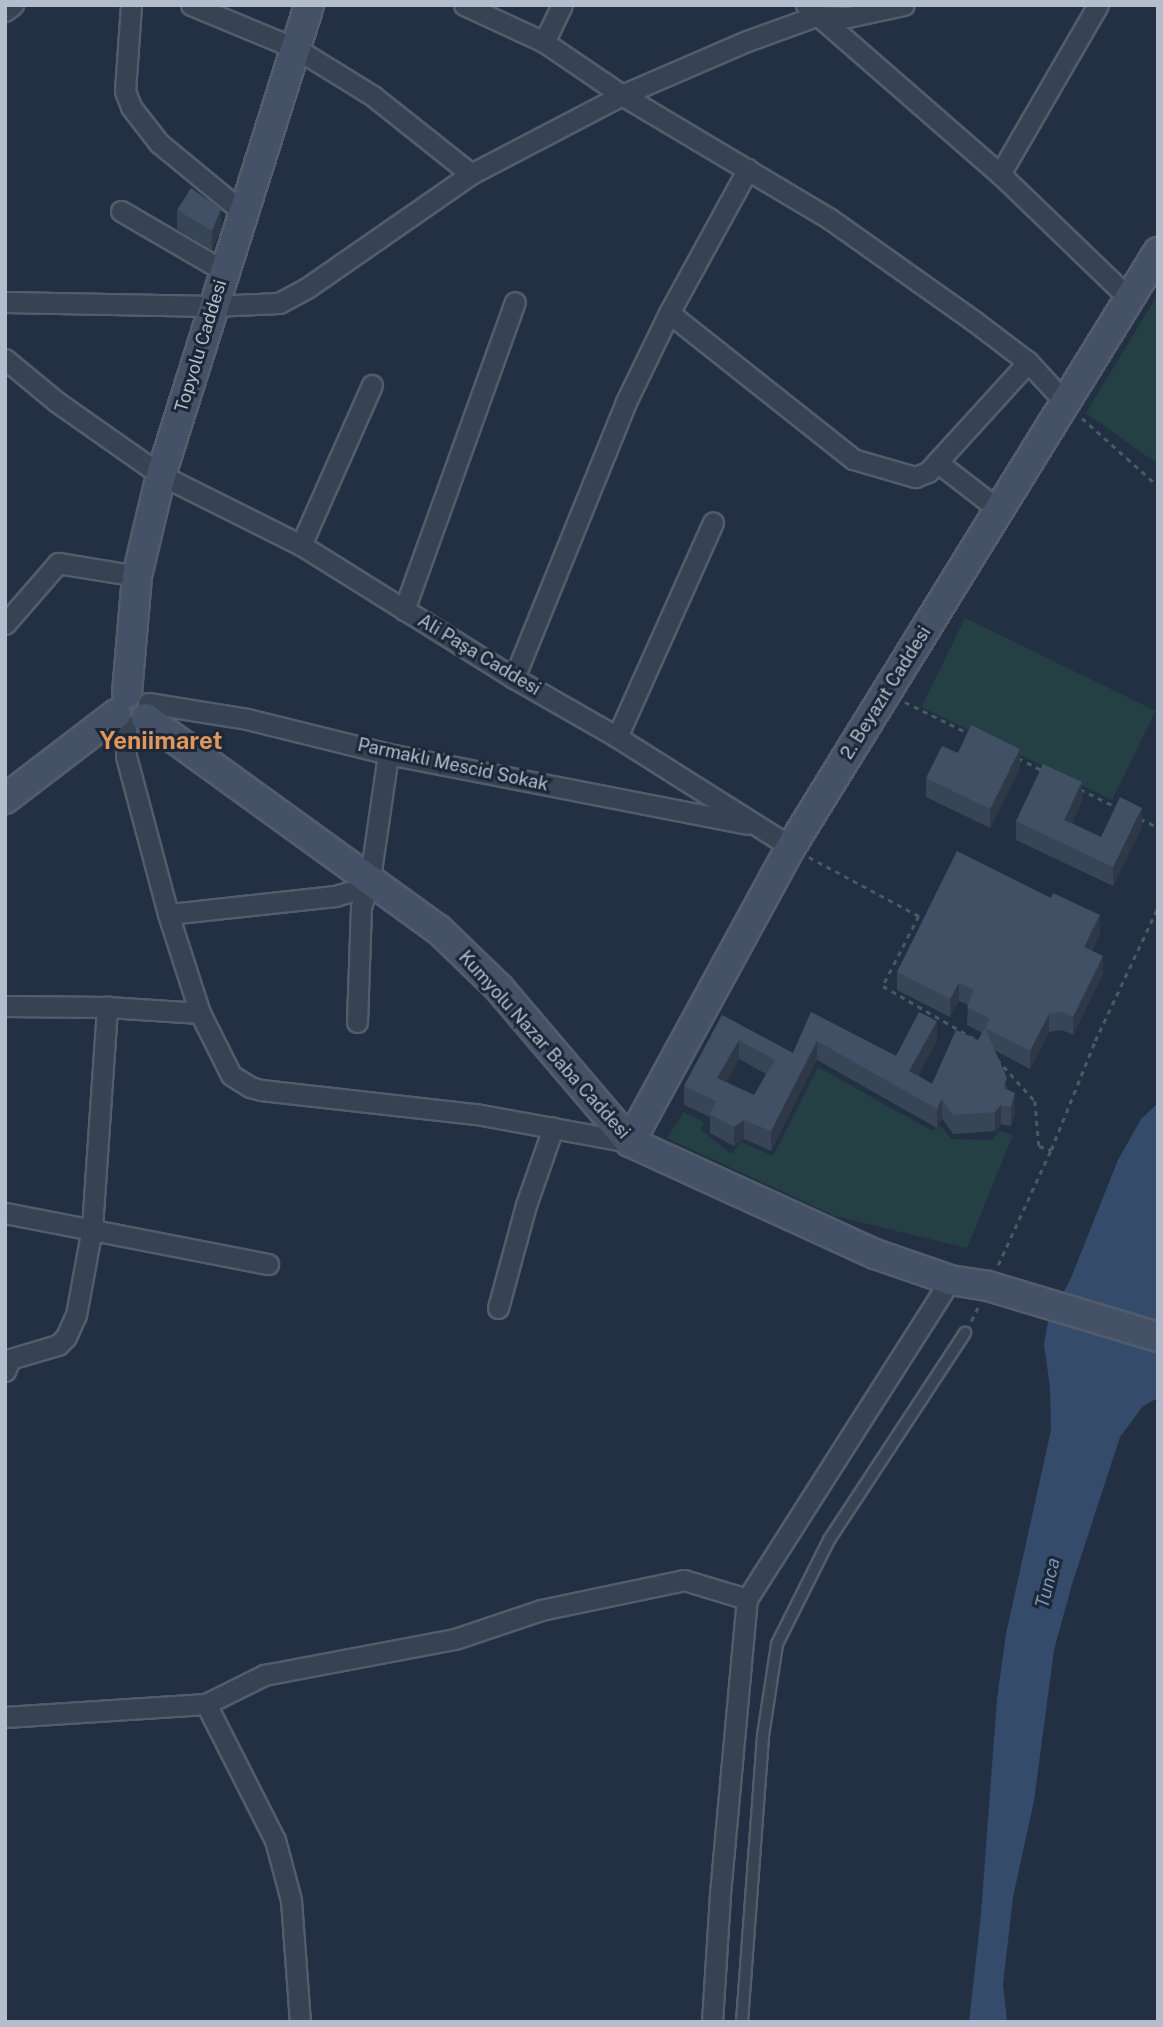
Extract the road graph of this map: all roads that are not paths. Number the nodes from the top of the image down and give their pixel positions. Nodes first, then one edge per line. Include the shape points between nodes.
1 (13, 5) edge
2 (131, 5) edge
3 (309, 5) edge
4 (464, 5) edge
5 (562, 5) edge
6 (904, 5) edge
7 (1098, 5) edge
8 (194, 6) edge
9 (5, 11) edge
10 (811, 11) edge
11 (544, 41) junction
12 (297, 49) junction
13 (622, 94) junction
14 (748, 169) junction
15 (471, 174) junction
16 (1000, 174) junction
17 (121, 211) dead end
18 (244, 213) junction
19 (1158, 252) edge
20 (224, 271) junction
21 (1130, 299) junction
22 (5, 302) edge
23 (515, 302) dead end
24 (213, 306) junction
25 (670, 313) junction
26 (5, 359) edge
27 (1028, 362) junction
28 (372, 385) dead end
29 (1066, 403) junction
30 (937, 461) junction
31 (161, 475) junction
32 (999, 510) junction
33 (713, 522) dead end
34 (301, 545) junction
35 (137, 576) junction
36 (404, 610) junction
37 (5, 624) edge
38 (514, 678) junction
39 (133, 710) junction
40 (617, 737) junction
41 (388, 754) junction
42 (5, 800) edge
43 (759, 826) junction
44 (791, 847) junction
45 (370, 878) junction
46 (168, 914) junction
47 (5, 1006) edge
48 (107, 1007) junction
49 (200, 1013) junction
50 (357, 1022) dead end
51 (553, 1128) junction
52 (630, 1142) junction
53 (5, 1213) edge
54 (92, 1228) junction
55 (268, 1265) dead end
56 (950, 1280) junction
57 (498, 1308) dead end
58 (965, 1333) road end
59 (1158, 1337) edge
60 (7, 1363) edge
61 (747, 1599) junction
62 (206, 1704) junction
63 (5, 1717) edge
64 (300, 2022) edge
65 (712, 2022) edge
66 (742, 2022) edge

1 - 9 street
2 - 18 street via 125,90 131,107 159,143
3 - 12 street, Topyolu Caddesi
4 - 11 street
5 - 11 street
6 - 10 street via 848,17
7 - 16 street
8 - 12 street
10 - 13 street
10 - 16 street
11 - 13 street
12 - 15 street via 373,96
12 - 18 street, Topyolu Caddesi
13 - 14 street
13 - 15 street
14 - 25 street
14 - 27 street via 830,219
15 - 24 street via 279,303
16 - 21 street
17 - 20 street
18 - 20 street, Topyolu Caddesi
19 - 21 street, 2. Beyazıt Caddesi
20 - 24 street, Topyolu Caddesi
21 - 29 street, 2. Beyazıt Caddesi
22 - 24 street
23 - 36 street
24 - 31 street, Topyolu Caddesi
25 - 30 street via 853,458 915,477 928,472
25 - 38 street via 625,404
26 - 31 street, Ali Paşa Caddesi
27 - 29 street
27 - 30 street
28 - 34 street
29 - 32 street, 2. Beyazıt Caddesi
30 - 32 street
31 - 34 street, Ali Paşa Caddesi
31 - 35 street, Topyolu Caddesi
32 - 44 street, 2. Beyazıt Caddesi
33 - 40 street
34 - 36 street, Ali Paşa Caddesi
35 - 37 street via 58,564
35 - 39 street, Topyolu Caddesi
36 - 38 street, Ali Paşa Caddesi
38 - 40 street, Ali Paşa Caddesi
39 - 41 street, Parmaklı Mescid Sokak via 247,719
39 - 42 street
39 - 45 street, Kumyolu Nazar Baba Caddesi
39 - 46 street via 126,756
40 - 43 street, Ali Paşa Caddesi
41 - 43 street, Parmaklı Mescid Sokak
41 - 45 street
43 - 44 street, Ali Paşa Caddesi
44 - 52 street, 2. Beyazıt Caddesi
45 - 46 street via 355,890 335,896
45 - 50 street via 361,907
45 - 52 street, Kumyolu Nazar Baba Caddesi via 477,965
46 - 49 street
47 - 48 street
48 - 49 street
48 - 54 street
49 - 51 street via 225,1066 250,1087 476,1114
51 - 52 street
51 - 57 street
52 - 56 street, Kumyolu Nazar Baba Caddesi via 875,1254
53 - 54 street
54 - 55 street
54 - 60 street via 76,1315 66,1337 47,1350
56 - 59 street, Kumyolu Nazar Baba Caddesi via 988,1286
56 - 61 street
58 - 66 lane via 829,1540 777,1644 763,1736
61 - 62 street via 684,1580 541,1610 454,1639 264,1675
61 - 65 street
62 - 63 street
62 - 64 street via 275,1840 291,1900

